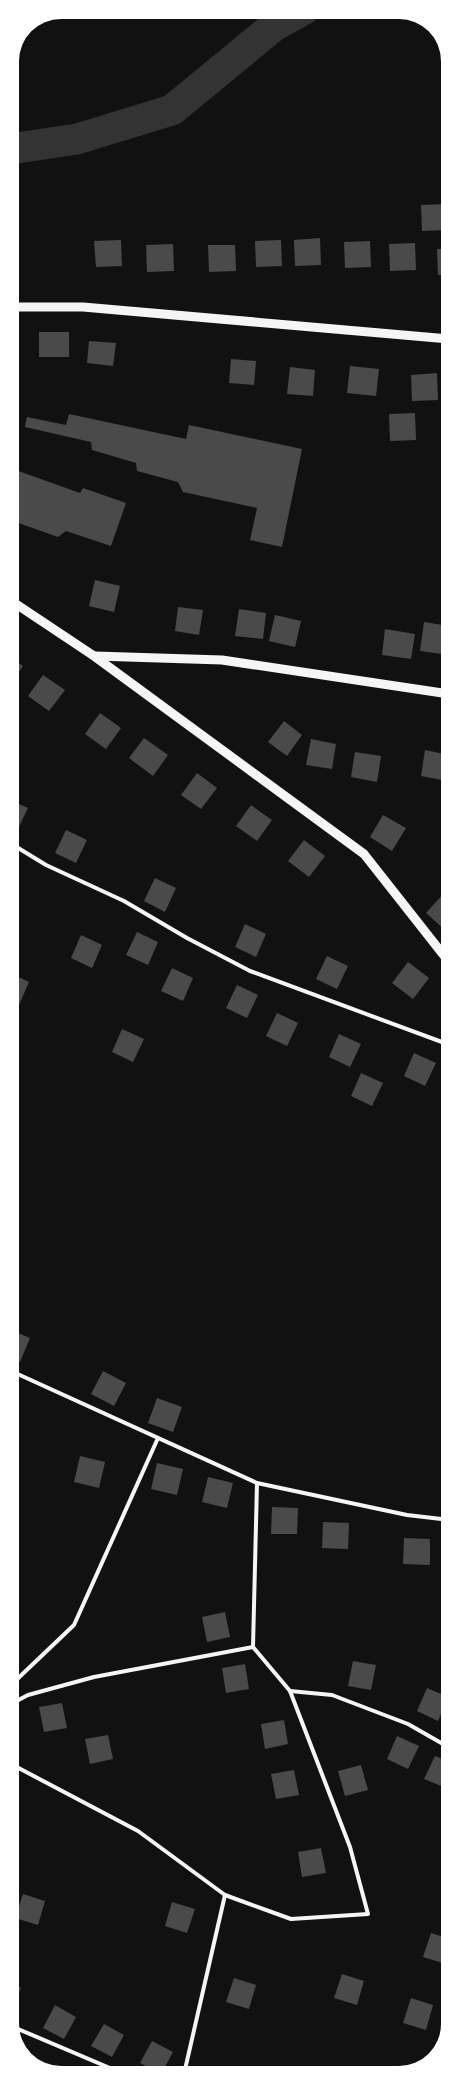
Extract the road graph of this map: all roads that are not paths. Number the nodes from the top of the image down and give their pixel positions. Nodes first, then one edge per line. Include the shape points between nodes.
1 (19, 307) edge
2 (441, 338) edge
3 (19, 606) edge
4 (94, 656) junction
5 (441, 693) edge
6 (19, 848) edge
7 (441, 951) edge
8 (441, 1042) edge
9 (19, 1375) edge
10 (158, 1438) junction
11 (257, 1483) junction
12 (441, 1519) edge
13 (253, 1647) junction
14 (19, 1677) edge
15 (290, 1692) junction
16 (19, 1700) edge
17 (441, 1743) edge
18 (19, 1769) edge
19 (225, 1895) junction
20 (20, 2030) edge
21 (105, 2066) edge
22 (186, 2066) edge

1 - 2 street via 83,307
3 - 4 street
4 - 5 street via 222,660
4 - 7 street via 364,854
6 - 8 lane via 124,901 250,971
9 - 10 lane
10 - 11 lane
10 - 14 lane via 74,1625
11 - 12 lane via 407,1515
11 - 13 lane
13 - 15 lane
13 - 16 lane via 94,1677
15 - 17 lane via 332,1695 408,1724
15 - 19 lane via 350,1847 368,1914 291,1919
18 - 19 lane via 138,1831
19 - 22 lane
20 - 21 lane

